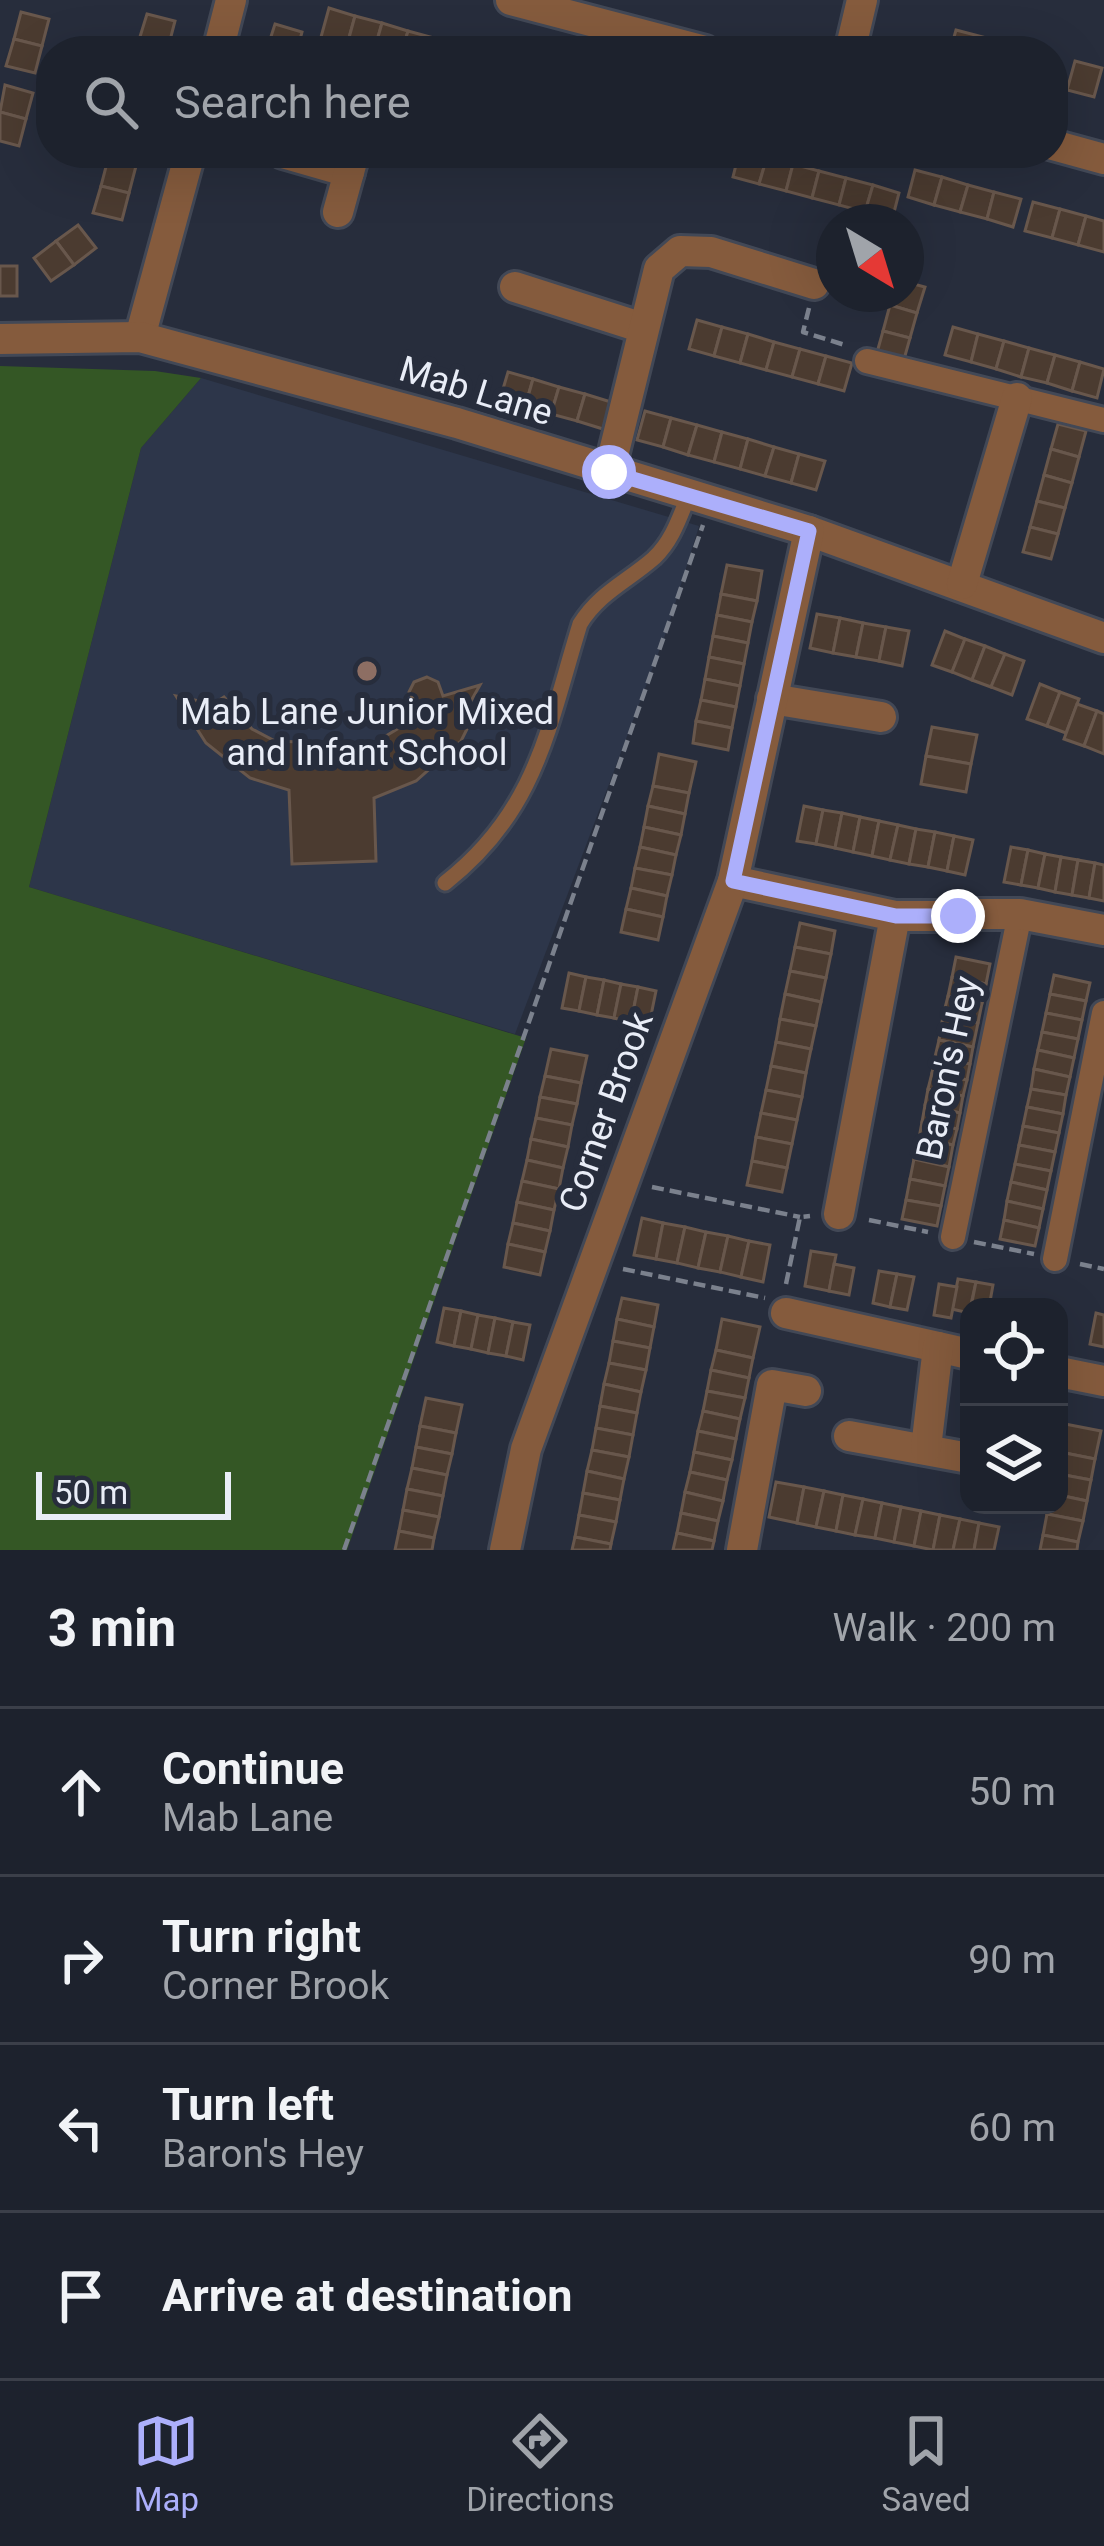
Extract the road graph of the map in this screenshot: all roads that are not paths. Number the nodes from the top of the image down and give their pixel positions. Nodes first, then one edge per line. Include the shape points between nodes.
1 (231, 0) edge
2 (862, 0) edge
3 (531, 2) edge
4 (222, 36) edge
5 (652, 36) edge
6 (854, 36) edge
7 (1068, 149) edge
8 (1104, 159) edge
9 (186, 168) edge
10 (351, 168) edge
11 (338, 212) dead end
12 (814, 284) road end
13 (515, 287) dead end
14 (644, 328) junction
15 (140, 337) junction
16 (0, 339) edge
17 (867, 361) road end
18 (1017, 398) junction
19 (1104, 420) edge
20 (609, 472) junction
21 (699, 499) junction
22 (809, 531) junction
23 (962, 584) junction
24 (1104, 638) edge
25 (772, 699) junction
26 (881, 717) dead end
27 (733, 881) junction
28 (445, 883) dead end
29 (1020, 914) junction
30 (896, 916) junction
31 (1104, 930) edge
32 (1104, 1013) edge
33 (839, 1214) road end
34 (953, 1238) road end
35 (1054, 1258) road end
36 (787, 1313) dead end
37 (938, 1348) junction
38 (960, 1352) edge
39 (1068, 1374) edge
40 (1104, 1382) edge
41 (806, 1390) dead end
42 (849, 1436) dead end
43 (926, 1448) junction
44 (960, 1456) edge
45 (505, 1550) edge
46 (742, 1550) edge

1 - 4 street
2 - 6 street
3 - 5 street
7 - 8 street
9 - 15 street
10 - 11 street
12 - 14 street via 711,252 680,251 659,269
13 - 14 street
14 - 20 street
15 - 16 street, Mab Lane
15 - 20 street, Mab Lane
17 - 18 street
18 - 19 street
18 - 23 street
20 - 21 street, Mab Lane
21 - 22 street, Mab Lane
21 - 28 lane via 655,557 592,605 535,774 487,844
22 - 23 street, Mab Lane
22 - 25 street, Corner Brook
23 - 24 street, Mab Lane
25 - 26 street
25 - 27 street, Corner Brook
27 - 30 street
27 - 45 street, Corner Brook via 526,1448
29 - 30 street
29 - 31 street
29 - 34 street, Baron's Hey
30 - 33 street
32 - 35 street
36 - 37 street
37 - 38 street
37 - 43 street
39 - 40 street
41 - 46 street via 772,1385
42 - 43 street
43 - 44 street

